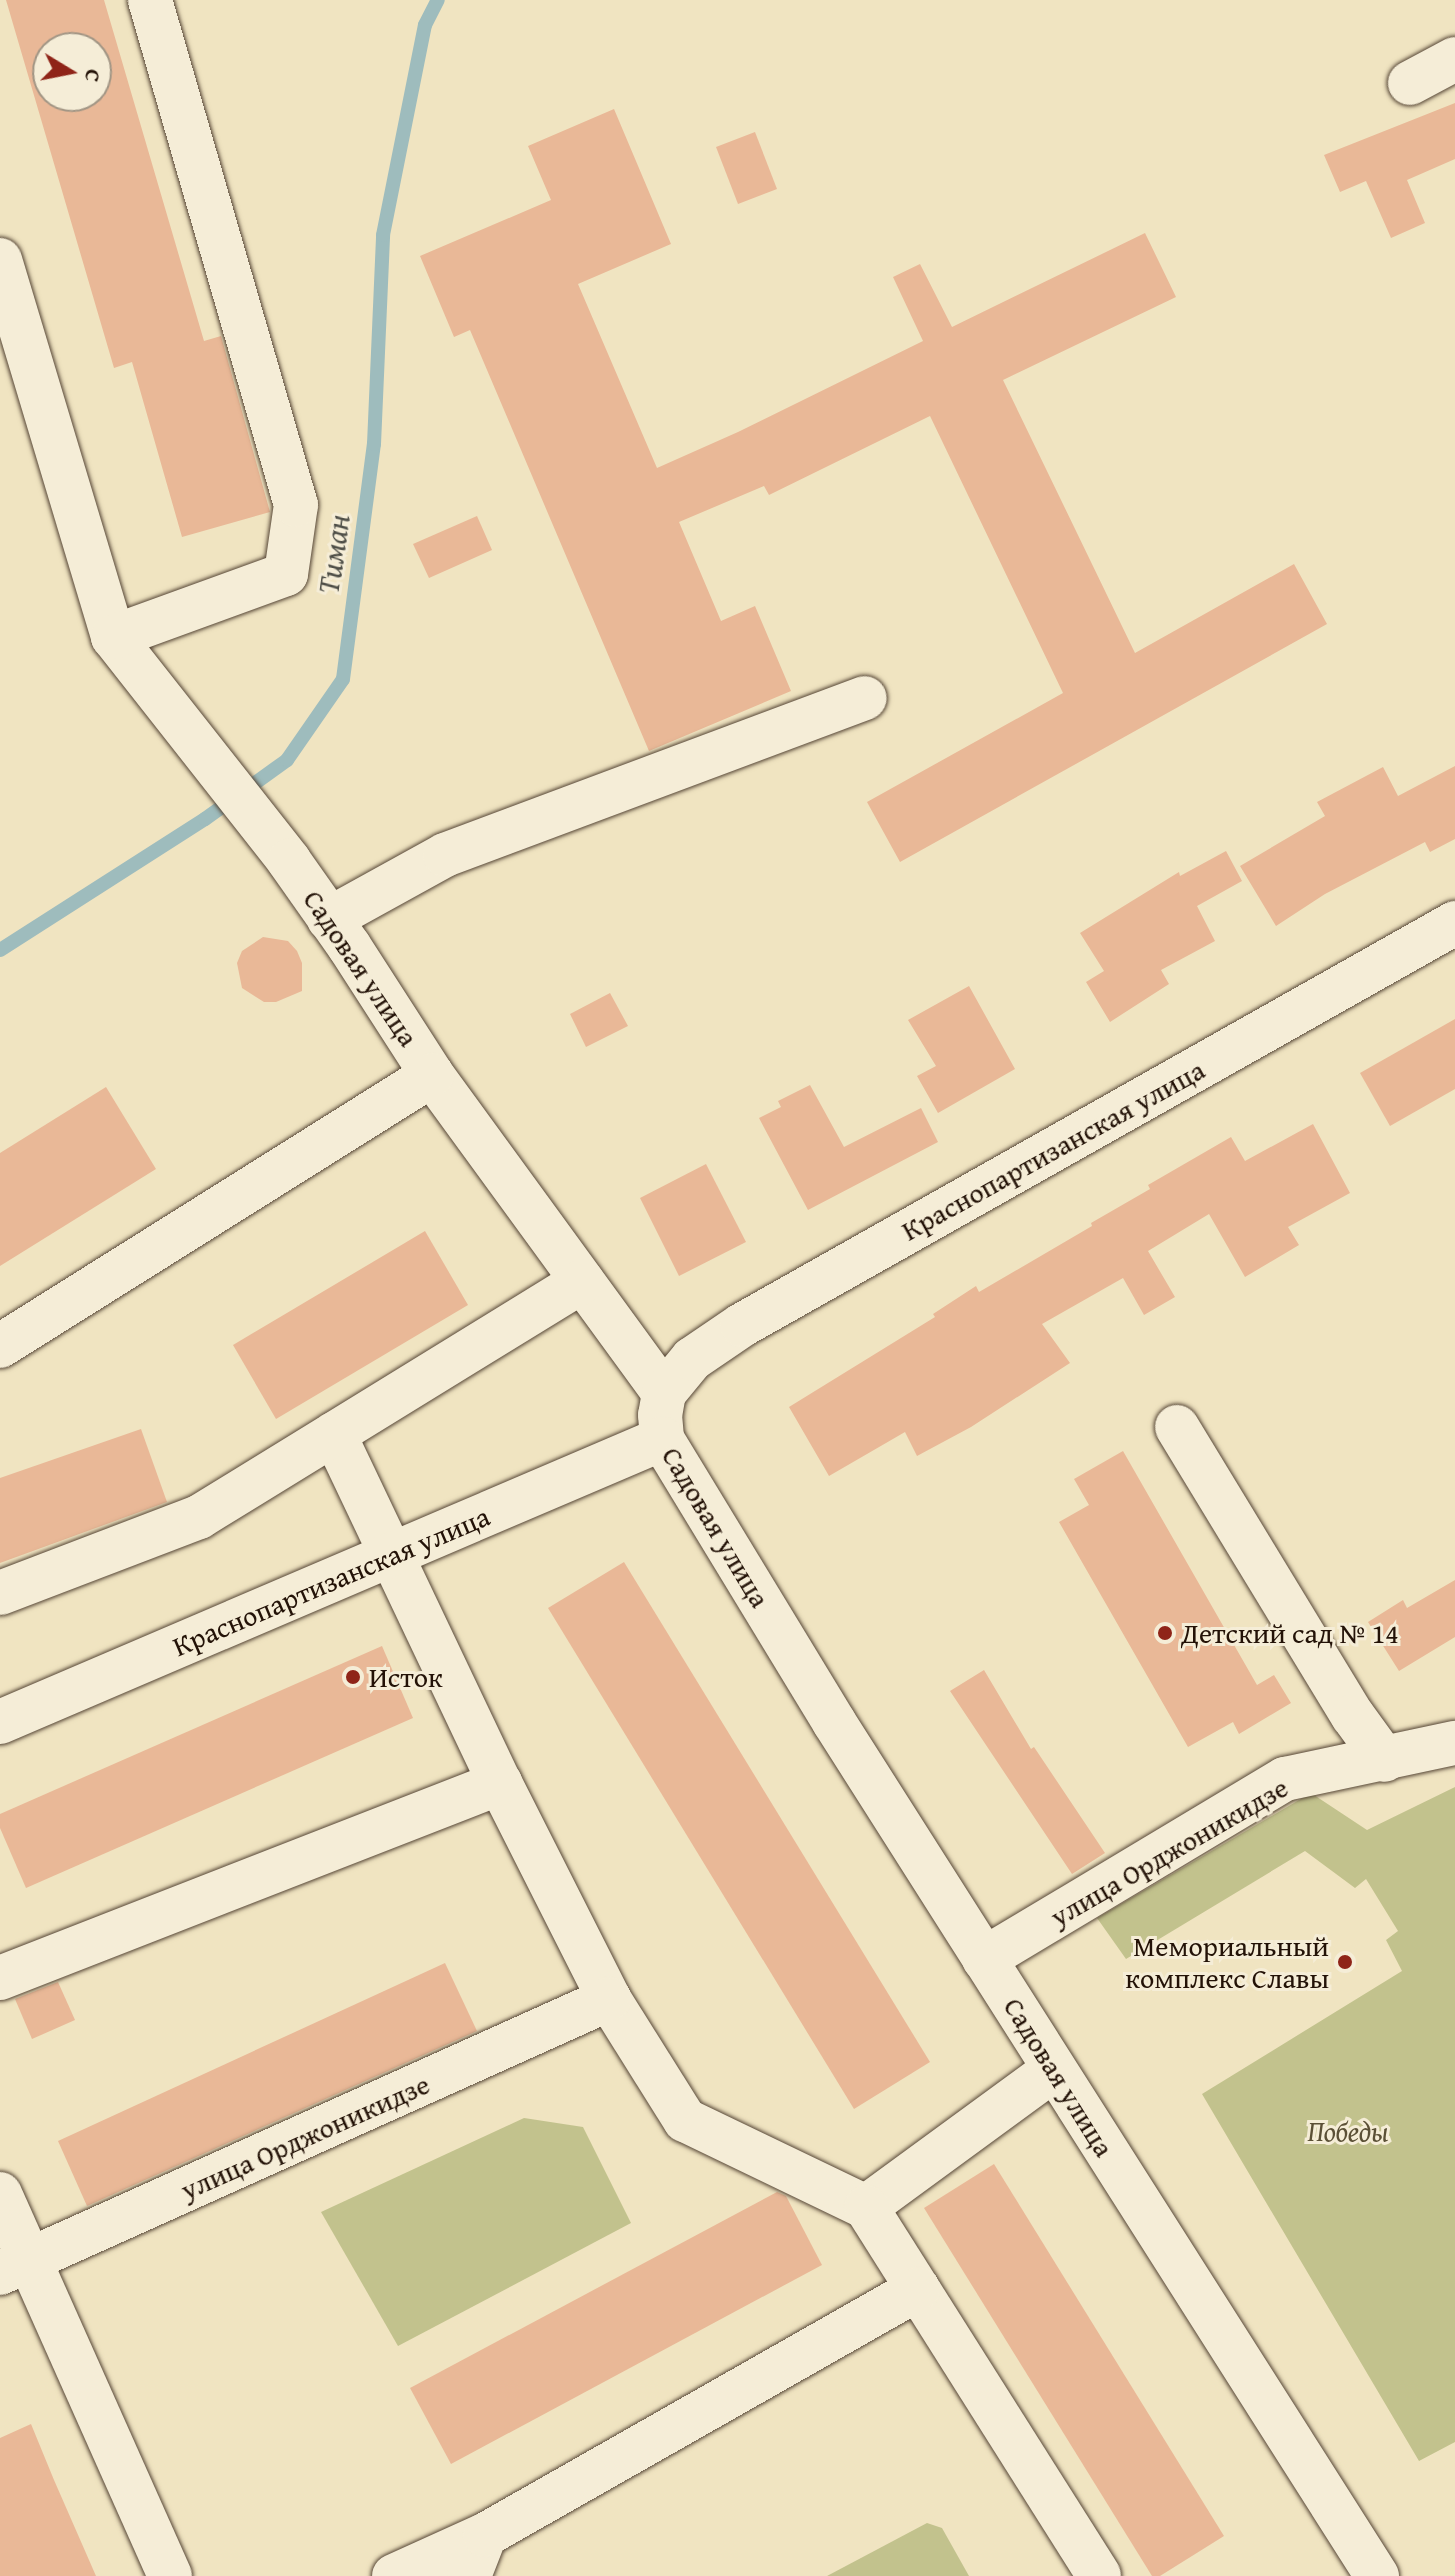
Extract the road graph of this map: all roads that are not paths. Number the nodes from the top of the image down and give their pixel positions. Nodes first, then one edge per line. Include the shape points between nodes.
1 (150, 0) edge
2 (1455, 59) edge
3 (1410, 83) dead end
4 (0, 260) edge
5 (113, 637) junction
6 (865, 698) dead end
7 (329, 919) junction
8 (1455, 923) edge
9 (432, 1075) junction
10 (582, 1281) junction
11 (0, 1346) edge
12 (664, 1393) junction
13 (1177, 1427) dead end
14 (334, 1434) junction
15 (662, 1439) junction
16 (393, 1555) junction
17 (0, 1593) edge
18 (0, 1722) edge
19 (1455, 1743) edge
20 (1385, 1760) junction
21 (500, 1783) junction
22 (984, 1959) junction
23 (0, 1978) edge
24 (609, 1999) junction
25 (1053, 2070) junction
26 (0, 2194) edge
27 (866, 2207) junction
28 (14, 2268) edge
29 (918, 2289) junction
30 (485, 2535) junction
31 (170, 2576) edge
32 (394, 2576) edge
33 (469, 2576) edge
34 (1099, 2576) edge
35 (1377, 2576) edge

1 - 5 street via 296,505 286,574
2 - 3 street
4 - 5 street, Садовая улица
5 - 7 street, Садовая улица
6 - 7 street via 445,855
7 - 9 street, Садовая улица
8 - 12 street, Краснопартизанская улица via 742,1325 692,1359
9 - 10 street, Садовая улица
9 - 11 street
10 - 12 street, Садовая улица
10 - 14 street
12 - 15 street, Садовая улица
13 - 20 street
14 - 16 street
14 - 17 street via 199,1517
15 - 16 street, Краснопартизанская улица
15 - 22 street, Садовая улица
16 - 18 street, Краснопартизанская улица
16 - 21 street
19 - 20 street, улица Орджоникидзе
20 - 22 street, улица Орджоникидзе via 1285,1779
21 - 23 street
21 - 24 street
22 - 25 street, Садовая улица
24 - 27 street via 685,2120
24 - 28 street, улица Орджоникидзе
25 - 27 street
25 - 35 street, Садовая улица
26 - 28 street
27 - 29 street
28 - 31 street
29 - 30 street
29 - 34 street
30 - 32 street
30 - 33 street

